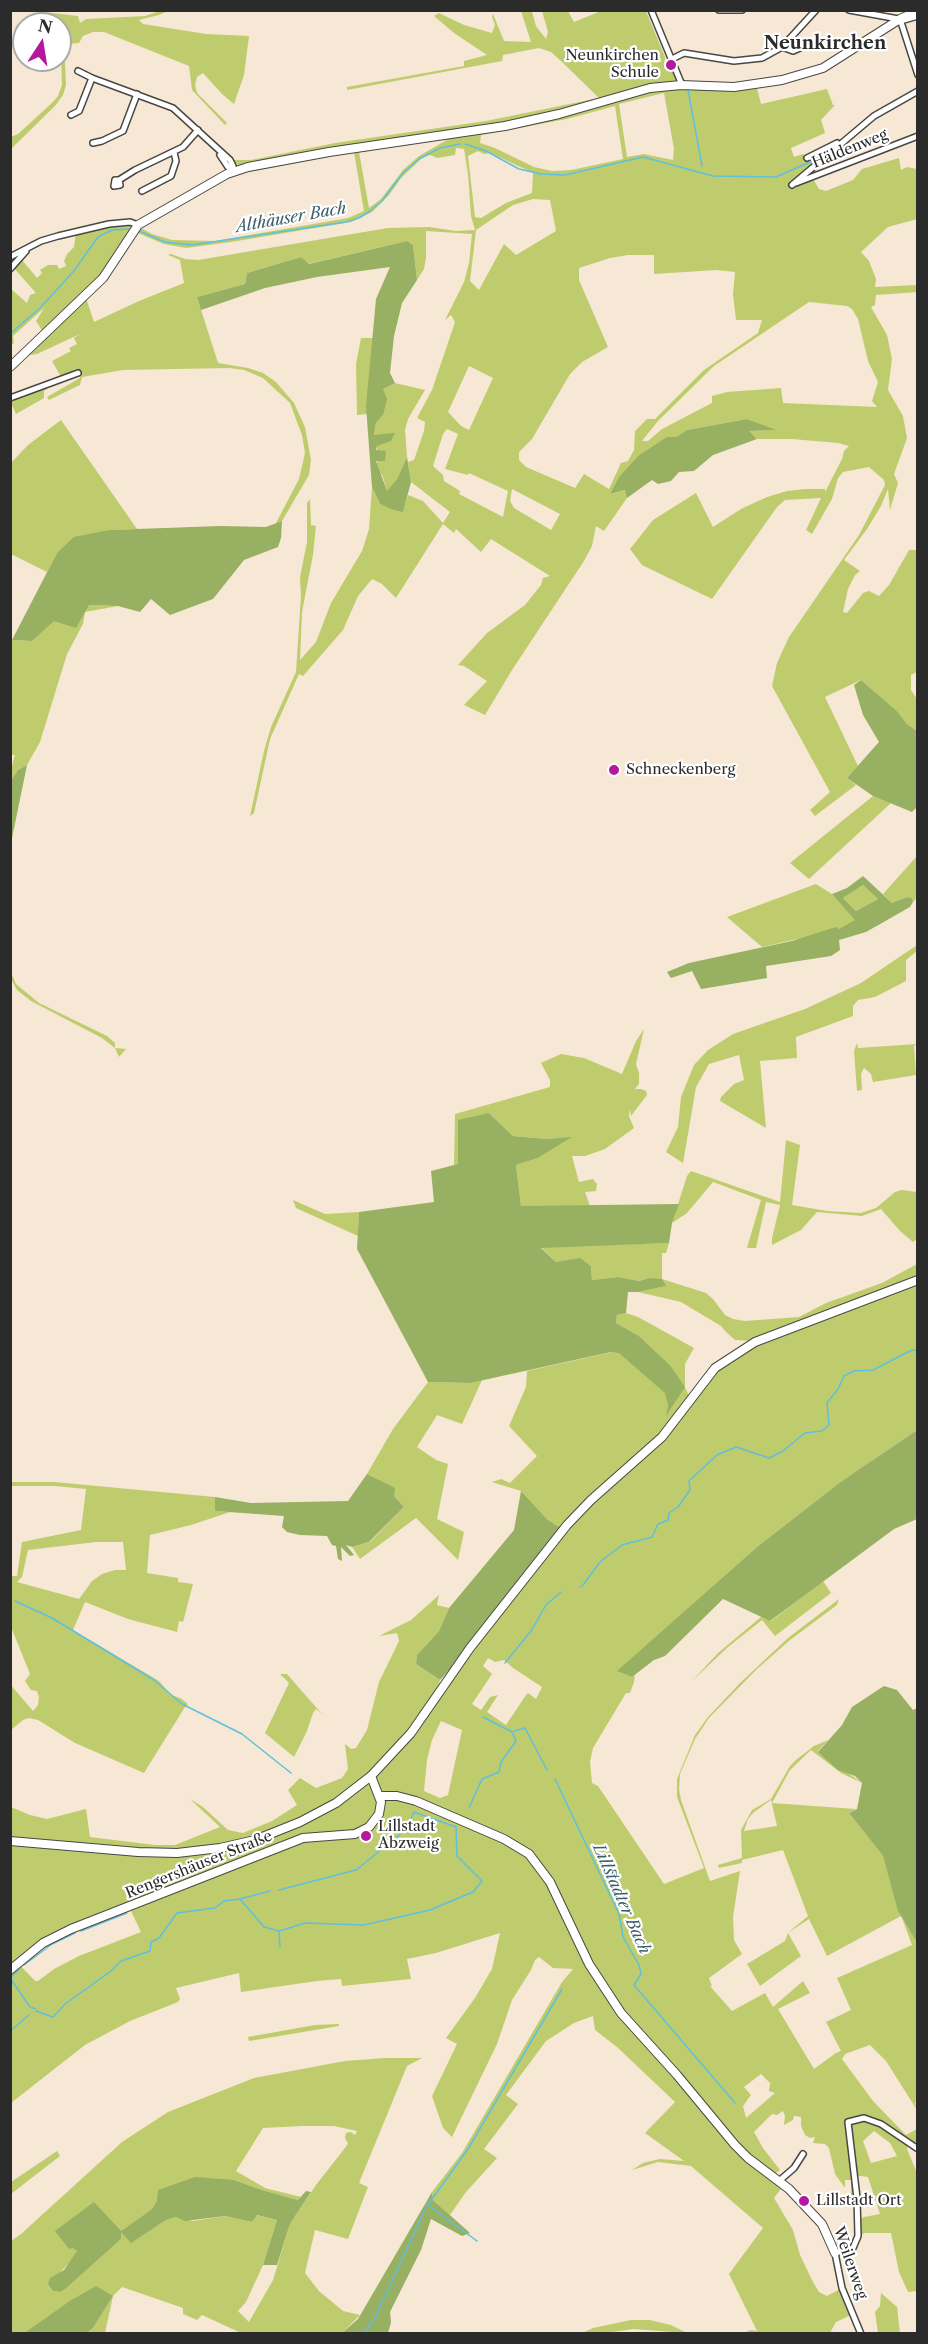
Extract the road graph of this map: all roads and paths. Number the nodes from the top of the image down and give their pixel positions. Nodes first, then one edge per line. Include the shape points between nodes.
1 (651, 10) edge
2 (719, 10) edge
3 (742, 10) edge
4 (816, 10) edge
5 (849, 10) edge
6 (918, 11) edge
7 (918, 16) edge
8 (900, 18) junction
9 (782, 47) junction
10 (802, 47) dead end
11 (672, 59) junction
12 (78, 71) dead end
13 (917, 71) edge
14 (92, 78) junction
15 (682, 85) junction
16 (918, 91) edge
17 (137, 94) junction
18 (71, 115) dead end
19 (198, 130) junction
20 (849, 136) junction
21 (918, 136) edge
22 (93, 143) dead end
23 (174, 153) junction
24 (807, 158) dead end
25 (233, 171) junction
26 (119, 180) dead end
27 (142, 191) dead end
28 (138, 225) junction
29 (27, 250) junction
30 (10, 257) edge
31 (10, 268) edge
32 (10, 367) edge
33 (78, 373) dead end
34 (10, 398) edge
35 (918, 1280) edge
36 (371, 1776) junction
37 (350, 1791) junction
38 (379, 1793) junction
39 (10, 1841) edge
40 (10, 1970) edge
41 (918, 2149) edge
42 (803, 2154) dead end
43 (779, 2181) junction
44 (835, 2253) junction
45 (861, 2334) edge

1 - 11 street
2 - 3 street
4 - 9 street
5 - 8 street
6 - 8 street
7 - 8 street
8 - 13 street
8 - 15 street via 823,68 782,80 734,87
9 - 10 street via 793,51
9 - 11 street via 772,54 745,61 684,53
11 - 15 street
12 - 14 street
14 - 17 street
14 - 18 street via 79,111
15 - 25 street via 650,88 505,126 329,152
16 - 20 street via 874,116
17 - 19 street via 173,108
17 - 22 street via 123,130
19 - 23 street
19 - 25 street
20 - 21 street, Häldenweg via 792,185
20 - 24 street
23 - 26 street
23 - 27 street via 176,161 171,176
25 - 28 street
28 - 29 street via 130,222 99,226 41,241
28 - 32 street via 103,278
29 - 30 street
29 - 31 street
33 - 34 street
35 - 36 main road via 755,1341 715,1368 662,1437 567,1525 470,1648 411,1733
36 - 37 street
36 - 38 main road
37 - 38 street, Weilerweg via 364,1787
37 - 39 street via 277,1833 200,1851 138,1852
38 - 40 main road, Rengershäuser Straße via 376,1818 360,1832 303,1838 50,1939
38 - 43 street, Weilerweg via 416,1801 529,1854 550,1882 589,1964 621,2013 735,2145
41 - 44 street via 881,2124 864,2118 850,2120 847,2125 858,2236 853,2248
42 - 43 street
43 - 44 street, Weilerweg via 822,2224
44 - 45 street, Weilerweg via 842,2288

